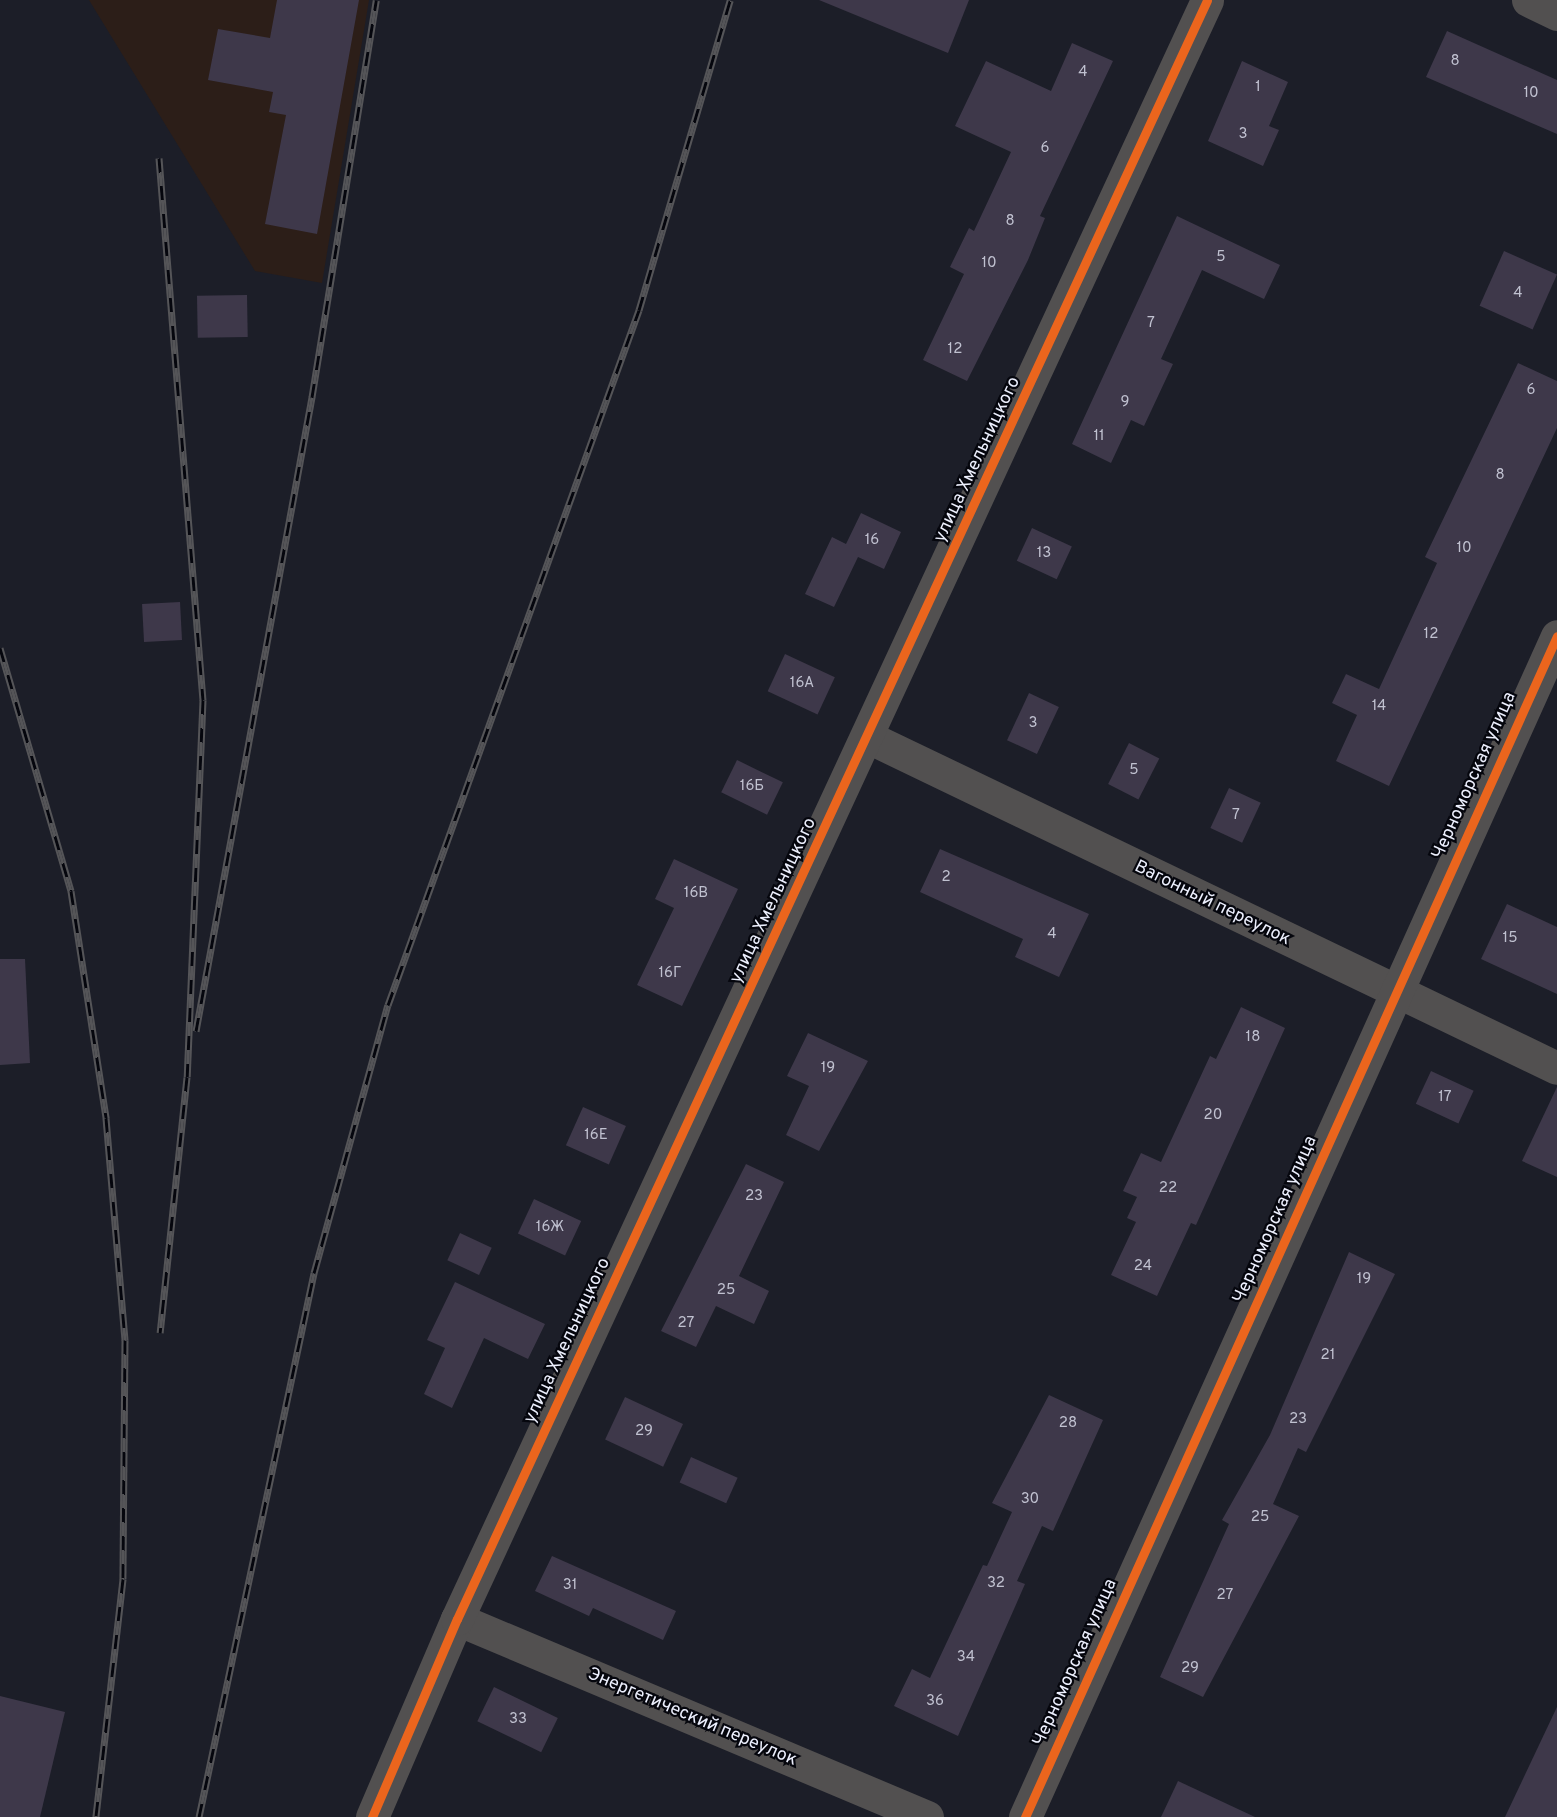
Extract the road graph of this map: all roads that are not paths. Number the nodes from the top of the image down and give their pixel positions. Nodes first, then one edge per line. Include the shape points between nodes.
1 (1207, 0) edge
2 (1528, 0) edge
3 (1557, 14) edge
4 (1557, 636) edge
5 (868, 737) junction
6 (1396, 992) junction
7 (1557, 1068) edge
8 (457, 1619) junction
9 (372, 1817) edge
10 (927, 1817) edge
11 (1025, 1817) edge

1 - 5 street, улица Хмельницкого
2 - 3 street
4 - 6 street, Черноморская улица
5 - 6 street, Вагонный переулок
5 - 8 street, улица Хмельницкого
6 - 7 street, Вагонный переулок
6 - 11 street, Черноморская улица
8 - 9 street, улица Хмельницкого
8 - 10 street, Энергетический переулок

